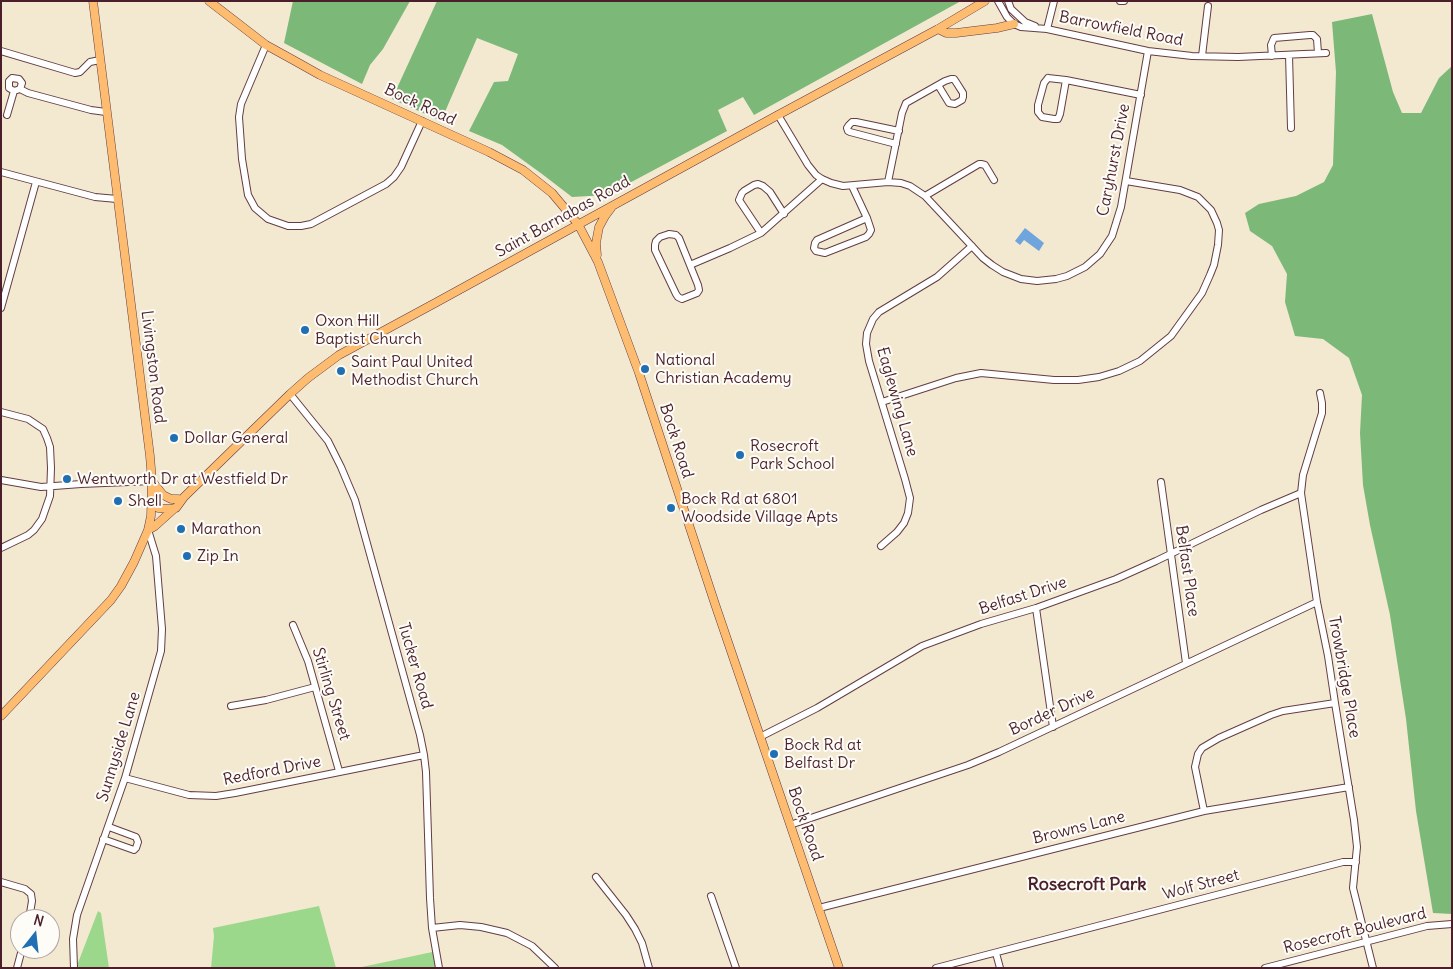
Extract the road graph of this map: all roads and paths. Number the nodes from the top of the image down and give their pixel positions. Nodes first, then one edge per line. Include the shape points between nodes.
1 (93, 1) edge
2 (210, 1) edge
3 (985, 1) edge
4 (998, 1) edge
5 (1008, 1) edge
6 (1054, 1) edge
7 (1120, 1) edge
8 (1124, 1) edge
9 (1208, 6) dead end
10 (1014, 24) junction
11 (1038, 28) junction
12 (938, 29) junction
13 (1047, 29) junction
14 (266, 45) junction
15 (1, 51) edge
16 (1148, 51) junction
17 (1326, 53) dead end
18 (1318, 54) junction
19 (1289, 55) junction
20 (1202, 56) junction
21 (1272, 56) junction
22 (100, 60) junction
23 (1066, 80) junction
24 (938, 85) junction
25 (1141, 95) junction
26 (106, 112) junction
27 (7, 115) dead end
28 (778, 115) junction
29 (422, 121) junction
30 (1291, 128) dead end
31 (899, 131) junction
32 (896, 144) junction
33 (1, 172) edge
34 (822, 179) junction
35 (994, 180) dead end
36 (1126, 181) junction
37 (36, 182) junction
38 (888, 182) junction
39 (852, 186) junction
40 (925, 196) junction
41 (117, 199) junction
42 (614, 204) junction
43 (784, 214) junction
44 (867, 218) junction
45 (578, 224) junction
46 (761, 233) junction
47 (972, 246) junction
48 (598, 262) junction
49 (690, 265) junction
50 (1, 308) edge
51 (1320, 393) dead end
52 (290, 394) junction
53 (882, 402) junction
54 (1, 412) edge
55 (1, 480) edge
56 (152, 482) junction
57 (1161, 482) dead end
58 (51, 486) junction
59 (1302, 493) junction
60 (180, 502) junction
61 (152, 504) junction
62 (148, 530) junction
63 (881, 546) dead end
64 (1, 548) edge
65 (1171, 553) junction
66 (1317, 602) junction
67 (1036, 608) junction
68 (293, 625) dead end
69 (1186, 663) junction
70 (315, 687) junction
71 (1334, 703) junction
72 (232, 706) dead end
73 (1, 716) edge
74 (1052, 726) junction
75 (760, 737) junction
76 (424, 755) junction
77 (339, 771) junction
78 (125, 778) junction
79 (1349, 787) junction
80 (1204, 810) junction
81 (790, 825) junction
82 (109, 827) junction
83 (103, 840) junction
84 (1356, 862) junction
85 (596, 878) dead end
86 (1, 882) edge
87 (711, 896) dead end
88 (819, 908) junction
89 (31, 909) edge
90 (1452, 924) edge
91 (432, 928) junction
92 (1367, 942) junction
93 (996, 952) junction
94 (1273, 967) edge
95 (74, 968) edge
96 (439, 968) edge
97 (555, 968) edge
98 (649, 968) edge
99 (736, 968) edge
100 (839, 968) edge
101 (936, 968) edge
102 (1000, 968) edge
103 (1265, 968) edge
104 (1373, 968) edge

1 - 22 main road, Livingston Road
2 - 14 main road, Bock Road
3 - 12 main road, Saint Barnabas Road
4 - 10 street
5 - 11 street, Barrowfield Road via 1011,9 1025,22
6 - 13 street
7 - 8 street
9 - 20 street
10 - 11 street, Barrowfield Road
10 - 12 main road via 956,33
11 - 13 street, Barrowfield Road
12 - 28 main road, Saint Barnabas Road
13 - 16 street, Barrowfield Road
14 - 29 main road, Bock Road
14 - 29 street via 241,104 239,118 248,195 255,208 268,219 288,226 311,224 386,184 401,167
15 - 22 street via 75,73 90,62
16 - 20 street, Barrowfield Road
16 - 25 street, Caryhurst Drive
17 - 18 street, Barrowfield Road
18 - 19 street, Barrowfield Road
18 - 21 street via 1317,39 1310,35 1274,38
19 - 21 street, Barrowfield Road
19 - 30 street
20 - 21 street, Barrowfield Road
22 - 26 main road, Livingston Road
23 - 23 street via 1045,80 1037,109 1042,117 1058,119
23 - 25 street
24 - 24 street via 955,80 962,100 949,103
24 - 31 street via 906,103
25 - 36 street, Caryhurst Drive
26 - 27 street via 17,90
26 - 41 main road, Livingston Road
28 - 34 street via 808,165
28 - 42 main road, Saint Barnabas Road
29 - 45 main road, Bock Road via 524,170 552,192
31 - 32 street
31 - 32 street via 856,122 848,124 848,131
32 - 38 street
33 - 37 street
34 - 39 street, Caryhurst Drive
34 - 43 street
35 - 40 street via 985,165 978,164
36 - 47 street, Caryhurst Drive via 1118,221 1109,242 1090,263 1067,276 1037,281 1010,275 992,265
36 - 53 street via 1198,197 1217,223 1217,255 1210,275 1202,293 1171,336 1140,361 1099,376 1054,380 980,373
37 - 41 street via 95,198
37 - 50 street
38 - 39 street, Caryhurst Drive
38 - 40 street, Caryhurst Drive via 910,186
39 - 44 street
40 - 47 street, Caryhurst Drive
41 - 56 main road, Livingston Road
42 - 45 main road, Saint Barnabas Road
42 - 48 main road via 599,227 596,243
43 - 46 street
43 - 46 street via 764,186 754,185 742,193 739,200
44 - 44 street via 871,230 866,237 826,253 814,248 818,240
45 - 48 main road, Bock Road
45 - 52 main road, Saint Barnabas Road via 338,355
46 - 49 street
47 - 53 street, Eaglewing Lane via 937,277 883,309 873,319 867,333 866,350
48 - 75 main road, Bock Road via 639,373
49 - 49 street via 699,290 682,299 676,294 655,250 656,241 669,234 676,235
51 - 59 street, Trowbridge Place via 1322,413 1303,475
52 - 60 main road, Saint Barnabas Road
52 - 76 street, Tucker Road via 328,441 350,486
53 - 63 street, Eaglewing Lane via 910,502 901,528
54 - 58 street via 32,420 44,431 50,447
55 - 58 street
56 - 58 street
56 - 60 main road via 162,495
56 - 61 main road, Livingston Road
57 - 65 street, Belfast Place
58 - 64 street via 49,502 38,525 28,535
59 - 65 street, Belfast Drive
59 - 66 street, Trowbridge Place
60 - 61 main road via 169,509
60 - 62 main road, Saint Barnabas Road
61 - 62 main road, Livingston Road
62 - 73 main road, Livingston Road via 134,562 111,600
62 - 78 street, Sunnyside Lane via 156,556 161,651
65 - 67 street, Belfast Drive via 1116,579
65 - 69 street, Belfast Place
66 - 69 street, Border Drive
66 - 71 street, Trowbridge Place
67 - 74 street
67 - 75 street, Belfast Drive via 922,646 817,708
68 - 70 street, Stirling Street
69 - 74 street, Border Drive
70 - 72 street
70 - 77 street, Stirling Street
71 - 79 street, Trowbridge Place
71 - 80 street via 1271,715 1202,748 1195,767
74 - 81 street, Border Drive via 968,765
75 - 81 main road, Bock Road
76 - 77 street, Redford Drive
76 - 91 street, Tucker Road
77 - 78 street, Redford Drive via 216,796 190,795
78 - 82 street, Sunnyside Lane
79 - 80 street, Browns Lane
79 - 84 street, Trowbridge Place
80 - 88 street, Browns Lane
81 - 88 main road, Bock Road
82 - 83 street, Sunnyside Lane
82 - 83 street via 136,837 136,848
83 - 95 street, Sunnyside Lane via 74,923
84 - 92 street, Trowbridge Place via 1353,888
84 - 93 street, Wolf Street via 1343,862
85 - 98 street via 635,930
86 - 89 street via 31,894
87 - 99 street
88 - 100 main road, Bock Road
90 - 92 street, Rosecroft Boulevard via 1428,926
91 - 96 street, Tucker Road
91 - 97 street via 460,925 507,933 532,946
92 - 94 street, Rosecroft Boulevard
92 - 104 street, Trowbridge Place
93 - 101 street, Wolf Street
93 - 102 street
94 - 103 street, Rosecroft Boulevard

